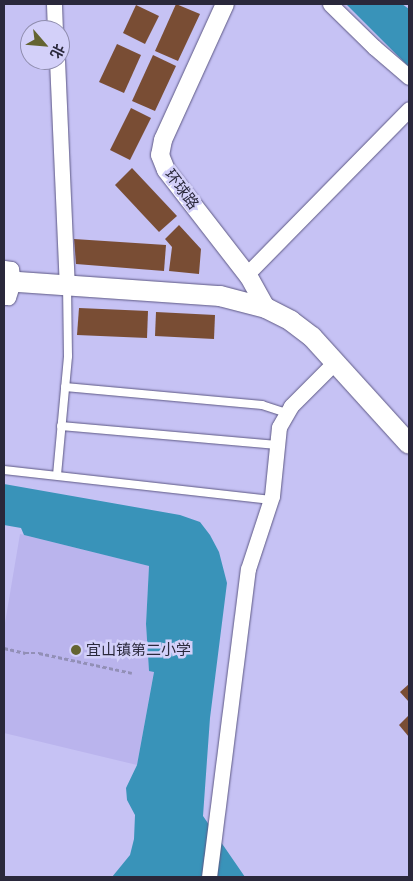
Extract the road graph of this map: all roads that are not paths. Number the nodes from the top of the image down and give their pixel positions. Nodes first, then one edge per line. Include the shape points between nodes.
1 (54, 4) edge
2 (225, 4) edge
3 (330, 4) edge
4 (55, 20) edge
5 (57, 70) edge
6 (409, 77) edge
7 (409, 109) edge
8 (247, 274) junction
9 (6, 282) edge
10 (68, 286) junction
11 (266, 308) junction
12 (335, 362) junction
13 (65, 387) junction
14 (286, 413) junction
15 (61, 426) junction
16 (409, 444) edge
17 (276, 446) junction
18 (4, 470) edge
19 (57, 475) junction
20 (271, 500) junction
21 (209, 877) edge

1 - 4 street
2 - 8 street, 环球路 via 163,140 160,155 166,170
3 - 6 street
5 - 10 street
7 - 8 street
8 - 11 street, 环球路
9 - 10 main road
10 - 11 main road via 220,296
10 - 13 lane
11 - 12 main road via 302,329
12 - 14 street
12 - 16 main road
13 - 14 lane via 262,405
13 - 15 lane
14 - 17 street via 279,427
15 - 17 lane
15 - 19 lane
17 - 20 street
18 - 19 lane
19 - 20 lane
20 - 21 street via 248,569

